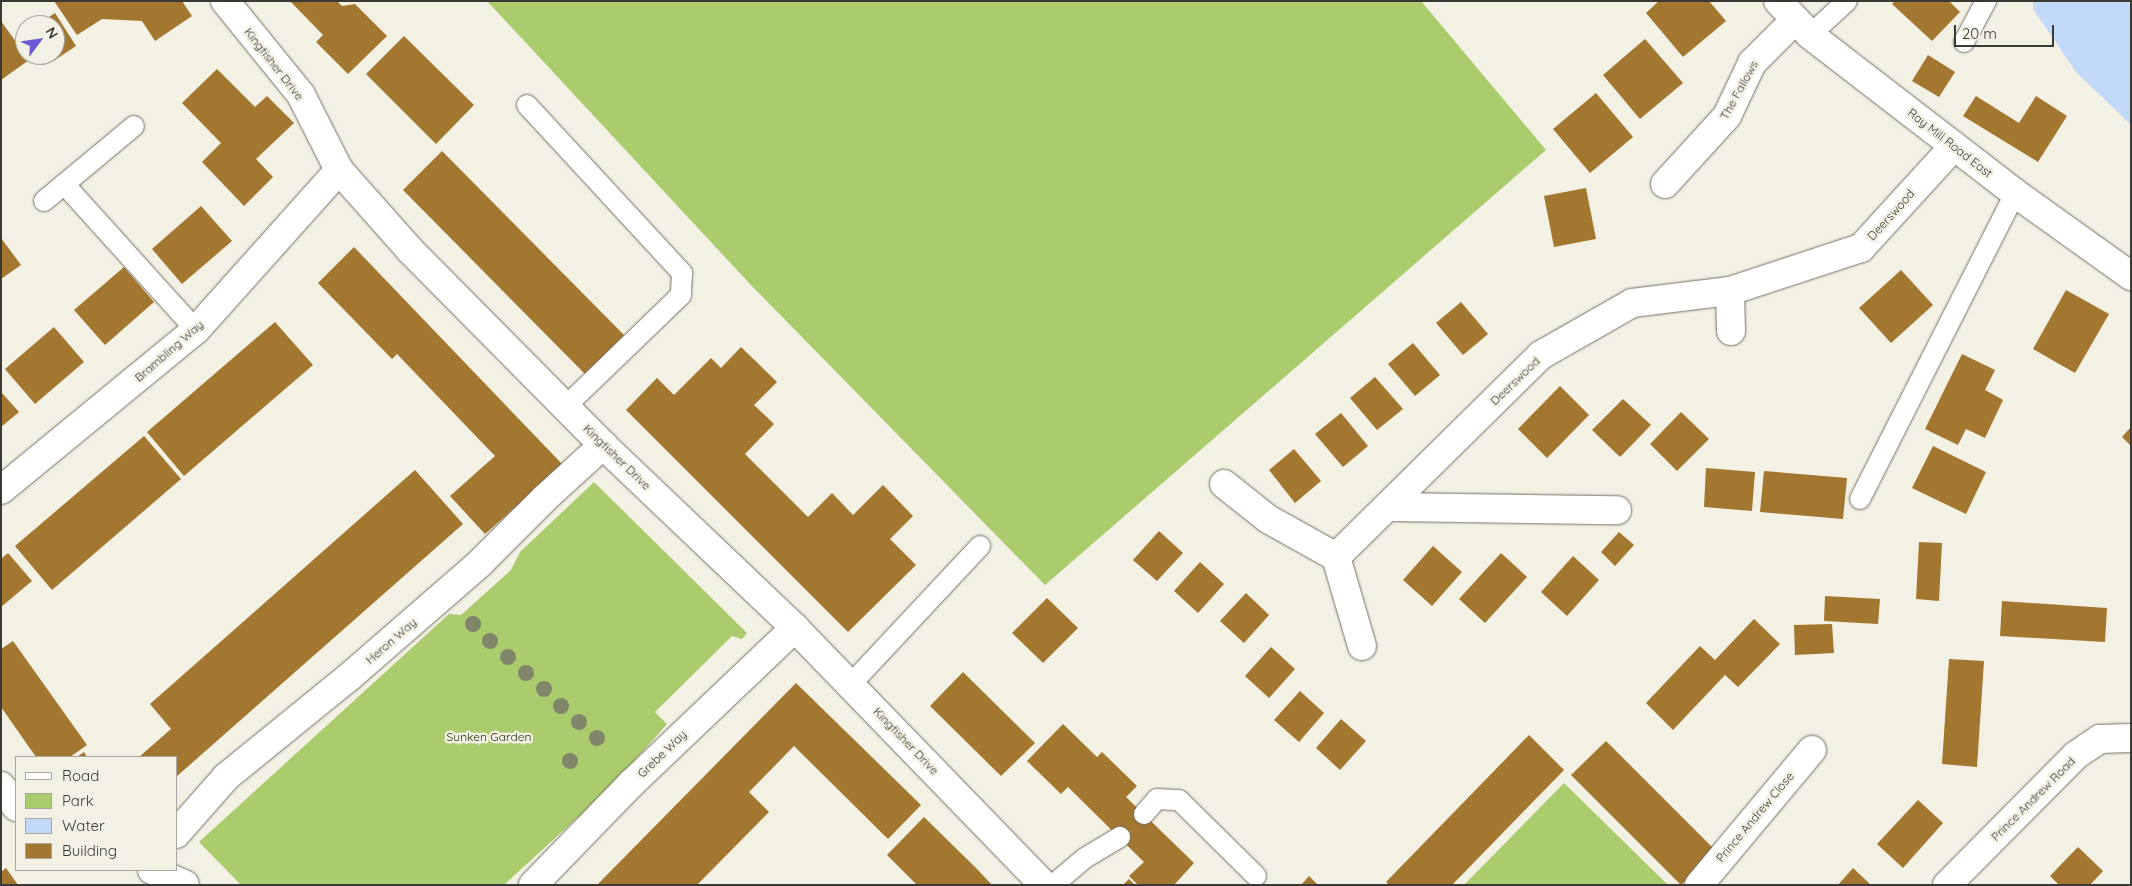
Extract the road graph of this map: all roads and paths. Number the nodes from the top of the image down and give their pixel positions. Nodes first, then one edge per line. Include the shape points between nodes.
1 (225, 1) edge
2 (1847, 1) edge
3 (1986, 1) edge
4 (1794, 19) edge
5 (1964, 42) dead end
6 (527, 104) dead end
7 (134, 126) dead end
8 (1954, 146) junction
9 (339, 170) junction
10 (64, 184) junction
11 (1665, 184) dead end
12 (2015, 193) junction
13 (44, 201) dead end
14 (2131, 276) edge
15 (1730, 291) junction
16 (196, 330) junction
17 (1731, 331) dead end
18 (566, 406) junction
19 (603, 445) junction
20 (1224, 484) dead end
21 (1, 490) edge
22 (1860, 499) dead end
23 (1388, 506) junction
24 (1617, 510) dead end
25 (980, 546) dead end
26 (1336, 558) junction
27 (795, 628) junction
28 (1362, 646) dead end
29 (851, 684) junction
30 (2131, 738) edge
31 (1812, 750) dead end
32 (1, 786) edge
33 (15, 806) edge
34 (1144, 814) dead end
35 (178, 832) edge
36 (1120, 838) dead end
37 (154, 871) edge
38 (156, 871) edge
39 (1256, 876) dead end
40 (148, 885) edge
41 (185, 885) edge
42 (533, 885) edge
43 (1044, 885) edge
44 (1053, 885) edge
45 (1699, 885) edge
46 (1947, 885) edge

1 - 9 street, Kingfisher Drive via 301,95
2 - 4 lane
3 - 5 lane
4 - 8 street, Ray Mill Road East
4 - 11 street, The Fallows via 1752,63 1727,116
6 - 18 lane via 682,273 681,296
7 - 10 lane
8 - 12 street, Ray Mill Road East
8 - 15 street, Deerswood via 1860,248
9 - 16 street, Brambling Way
9 - 18 street, Kingfisher Drive via 410,250
10 - 13 lane
10 - 16 lane
12 - 14 street, Ray Mill Road East
12 - 22 lane
15 - 17 street
15 - 23 street, Deerswood via 1632,303 1541,355
16 - 21 street, Brambling Way
18 - 19 street, Kingfisher Drive
19 - 27 street, Kingfisher Drive
19 - 35 street, Heron Way via 544,498 479,564 348,678 226,777
20 - 26 street via 1268,519
23 - 24 street
23 - 26 street, Deerswood
25 - 29 lane
26 - 28 street
27 - 29 street, Kingfisher Drive
27 - 42 street, Grebe Way via 632,784
29 - 43 street, Kingfisher Drive
30 - 46 street, Prince Andrew Road via 2100,739 2076,756
31 - 45 street, Prince Andrew Close
32 - 33 street
34 - 39 lane via 1157,799 1179,800
36 - 44 lane via 1084,858
37 - 40 lane
38 - 41 street

